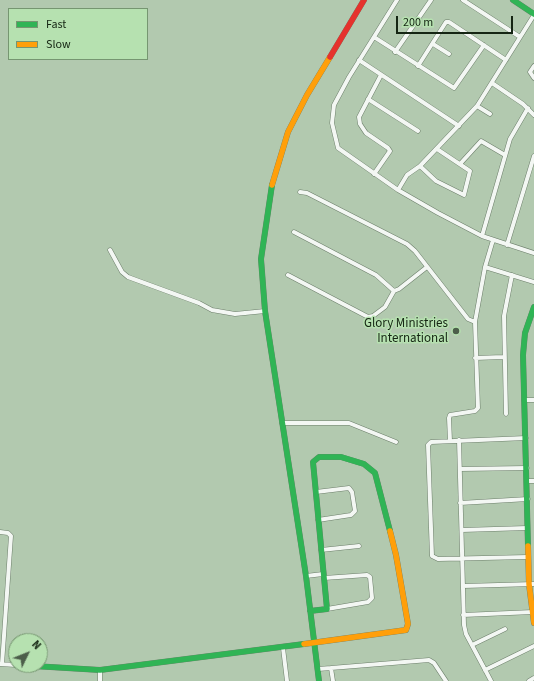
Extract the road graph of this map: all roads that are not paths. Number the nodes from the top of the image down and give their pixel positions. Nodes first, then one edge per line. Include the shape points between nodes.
1 (364, 0) edge
2 (397, 0) edge
3 (431, 0) edge
4 (463, 0) edge
5 (513, 0) edge
6 (472, 2) edge
7 (534, 14) edge
8 (374, 37) junction
9 (520, 37) junction
10 (433, 44) junction
11 (484, 45) junction
12 (395, 52) junction
13 (449, 54) dead end
14 (359, 60) junction
15 (506, 60) junction
16 (418, 66) junction
17 (534, 66) edge
18 (381, 75) junction
19 (534, 78) edge
20 (492, 83) junction
21 (368, 99) junction
22 (477, 106) junction
23 (528, 108) junction
24 (490, 114) dead end
25 (534, 115) edge
26 (459, 126) junction
27 (418, 131) dead end
28 (437, 149) junction
29 (505, 155) junction
30 (534, 156) edge
31 (460, 164) junction
32 (420, 166) junction
33 (374, 174) junction
34 (398, 190) junction
35 (300, 192) dead end
36 (294, 232) dead end
37 (482, 236) junction
38 (493, 240) junction
39 (508, 245) junction
40 (110, 250) dead end
41 (534, 252) edge
42 (427, 267) junction
43 (485, 267) junction
44 (288, 275) dead end
45 (512, 275) junction
46 (534, 282) edge
47 (394, 291) junction
48 (534, 307) edge
49 (265, 311) junction
50 (475, 322) junction
51 (503, 357) junction
52 (475, 358) junction
53 (524, 400) junction
54 (534, 400) edge
55 (506, 414) dead end
56 (282, 423) junction
57 (526, 438) junction
58 (458, 440) junction
59 (450, 441) junction
60 (396, 442) dead end
61 (527, 468) junction
62 (460, 469) junction
63 (527, 481) junction
64 (534, 481) edge
65 (316, 492) junction
66 (528, 499) junction
67 (460, 503) junction
68 (318, 520) junction
69 (528, 528) junction
70 (462, 530) junction
71 (0, 532) edge
72 (359, 546) dead end
73 (321, 550) junction
74 (528, 557) junction
75 (463, 559) junction
76 (306, 576) junction
77 (323, 576) junction
78 (531, 584) edge
79 (463, 586) junction
80 (327, 609) junction
81 (310, 611) junction
82 (533, 612) junction
83 (463, 615) junction
84 (534, 622) edge
85 (505, 629) dead end
86 (315, 642) junction
87 (472, 645) junction
88 (534, 646) edge
89 (283, 648) junction
90 (1, 664) edge
91 (48, 667) edge
92 (332, 668) junction
93 (318, 669) junction
94 (100, 670) junction
95 (485, 670) junction
96 (534, 678) edge
97 (100, 681) edge
98 (287, 681) edge
99 (319, 681) edge
100 (333, 681) edge
101 (446, 681) edge
102 (491, 681) edge
103 (529, 681) edge

1 - 49 street via 307,95 288,132 280,155 271,188 261,259
2 - 8 street
3 - 12 street
4 - 6 street
5 - 7 street
6 - 9 street
7 - 9 street
8 - 12 street
8 - 14 street
9 - 15 street
10 - 11 street via 446,22 449,22
10 - 13 street
10 - 16 street
11 - 15 street
11 - 16 street via 454,88
12 - 16 street
14 - 18 street
14 - 33 street via 334,105 332,123 340,150
15 - 20 street
17 - 19 street via 530,72
18 - 21 street
18 - 26 street
20 - 22 street
20 - 23 street
21 - 27 street
21 - 33 street via 359,117 360,124 366,133 390,151
22 - 24 street
22 - 26 street
23 - 25 street
23 - 29 street via 513,132
26 - 28 street
28 - 31 street
28 - 32 street
29 - 31 street via 481,141
29 - 37 street
30 - 39 street
31 - 32 street via 471,172 463,196 436,181
32 - 34 street via 408,175
33 - 34 street
34 - 37 street
35 - 42 street via 307,193 407,244
36 - 47 street via 376,275
37 - 38 street
38 - 39 street
38 - 43 street
39 - 41 street
40 - 49 street via 125,275 212,310 235,314
42 - 47 street
42 - 50 street via 468,319
43 - 45 street
43 - 50 street
44 - 47 street via 368,317 385,307
45 - 46 street
45 - 51 street via 504,316
48 - 53 street via 523,344
49 - 56 street
50 - 52 street
51 - 52 street
51 - 55 street
52 - 59 street via 478,408 475,411 450,415
53 - 54 street
53 - 57 street
56 - 60 street via 349,423
56 - 76 street
57 - 58 street
57 - 61 street
58 - 59 street
58 - 62 street
59 - 75 street via 431,442 428,445 432,553 438,559
61 - 62 street
61 - 63 street
62 - 67 street
63 - 64 street
63 - 66 street
65 - 68 street
65 - 68 street via 349,488 355,511 351,515
65 - 86 street via 312,466 319,457 341,457 364,464 374,471 390,528 408,628 403,631
66 - 67 street
66 - 69 street
67 - 70 street
68 - 73 street
69 - 70 street
69 - 74 street
70 - 75 street
71 - 90 street via 11,536
72 - 73 street
73 - 77 street
74 - 75 street
74 - 78 street
75 - 79 street
76 - 77 street
76 - 81 street
77 - 80 street
77 - 80 street via 370,577 370,601
78 - 79 street
78 - 82 street
79 - 83 street
80 - 81 street
81 - 86 street
82 - 83 street
82 - 84 street
83 - 87 street via 466,634
85 - 87 street
86 - 89 street
86 - 93 street
87 - 95 street
88 - 95 street
89 - 94 street
89 - 98 street
91 - 94 street
92 - 93 street
92 - 100 street
92 - 101 street via 429,660
93 - 99 street
94 - 97 street
95 - 102 street
96 - 103 street

